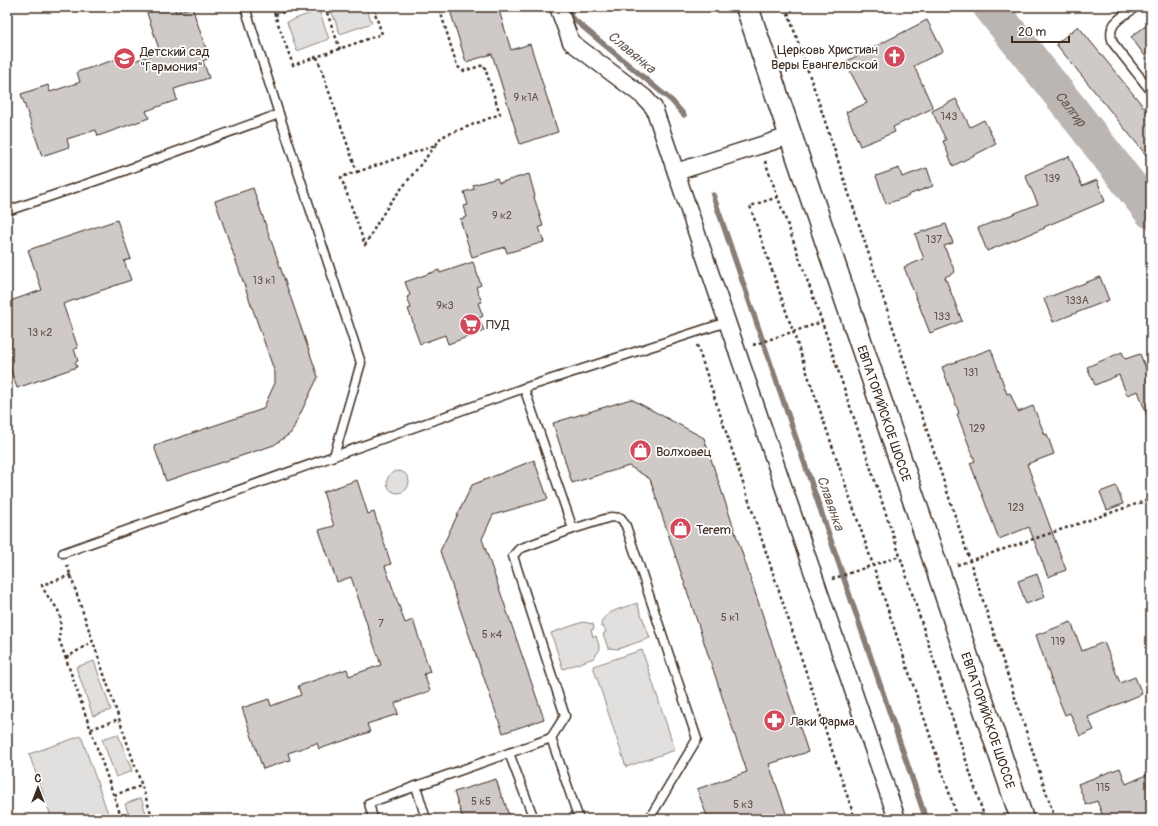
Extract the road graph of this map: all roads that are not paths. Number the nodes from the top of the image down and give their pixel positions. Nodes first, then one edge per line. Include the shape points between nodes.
1 (245, 7) edge
2 (558, 7) edge
3 (746, 7) edge
4 (1136, 7) edge
5 (1151, 91) edge
6 (279, 114) junction
7 (790, 136) junction
8 (676, 172) junction
9 (7, 211) edge
10 (727, 322) junction
11 (524, 388) junction
12 (334, 456) junction
13 (573, 529) junction
14 (63, 553) road end
15 (551, 738) junction
16 (509, 752) junction
17 (416, 786) junction
18 (373, 819) edge
19 (426, 819) edge
20 (534, 819) edge
21 (579, 819) edge
22 (649, 819) edge
23 (897, 819) edge
24 (1022, 819) edge

1 - 6 lane
2 - 8 street via 571,42 654,108
3 - 7 main road, ЕВПАТОРИЙСКОЕ ШОССЕ
4 - 5 lane via 1114,24 1110,33 1113,43
6 - 9 lane
6 - 12 lane via 361,363
7 - 8 street
7 - 24 main road, ЕВПАТОРИЙСКОЕ ШОССЕ
8 - 10 street
10 - 11 lane
10 - 23 street
11 - 12 lane
11 - 13 lane
12 - 14 lane
13 - 15 lane via 519,549 513,556 565,716
13 - 22 lane via 611,517 621,518 626,526 697,739
15 - 16 lane
15 - 21 lane
16 - 17 lane
16 - 20 lane
17 - 18 lane via 369,803
17 - 19 lane

